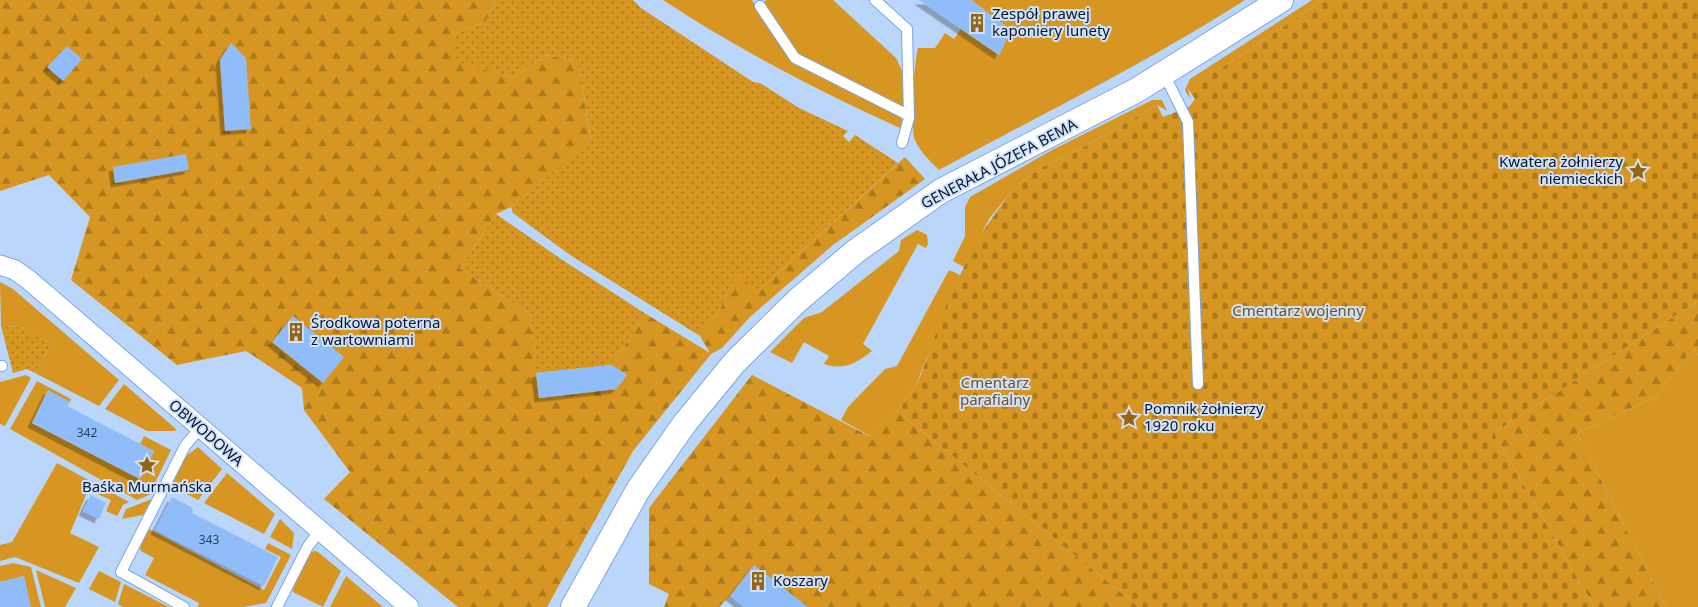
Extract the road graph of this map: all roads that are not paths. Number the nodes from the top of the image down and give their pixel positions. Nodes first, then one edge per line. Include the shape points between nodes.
1 (875, 0) edge
2 (1281, 0) edge
3 (760, 6) dead end
4 (1164, 74) junction
5 (908, 115) junction
6 (902, 143) dead end
7 (0, 265) edge
8 (1198, 384) dead end
9 (200, 428) junction
10 (319, 531) junction
11 (184, 607) edge
12 (277, 607) edge
13 (409, 607) edge
14 (573, 607) edge

1 - 5 lane via 907,29
2 - 4 street, GENERAŁA JÓZEFA BEMA
3 - 5 lane via 795,58
4 - 8 lane via 1188,122
4 - 14 street, GENERAŁA JÓZEFA BEMA via 941,191 856,251 798,300 734,362 685,423 638,490
5 - 6 lane
7 - 9 street, OBWODOWA via 28,280
9 - 10 street, OBWODOWA
9 - 11 lane via 185,446 121,572
10 - 12 lane
10 - 13 street, OBWODOWA

